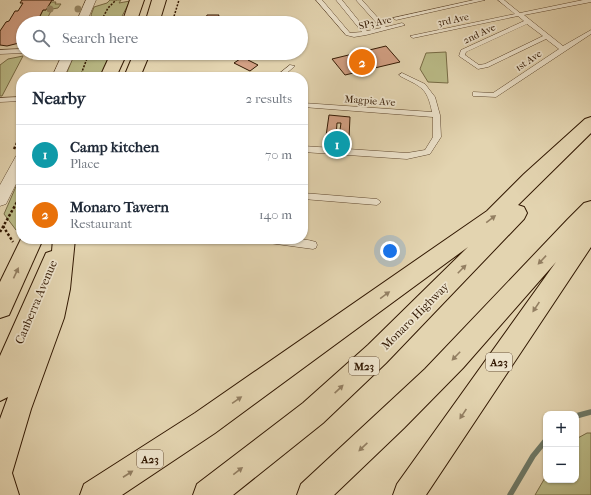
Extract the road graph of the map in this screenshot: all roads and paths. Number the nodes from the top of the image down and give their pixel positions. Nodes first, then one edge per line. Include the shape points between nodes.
1 (91, 0) edge
2 (116, 0) edge
3 (137, 0) edge
4 (159, 0) edge
5 (179, 0) edge
6 (319, 0) edge
7 (339, 0) edge
8 (358, 0) edge
9 (482, 0) edge
10 (501, 0) edge
11 (591, 0) edge
12 (520, 15) junction
13 (84, 16) edge
14 (104, 16) edge
15 (133, 16) edge
16 (154, 16) edge
17 (174, 16) edge
18 (396, 18) dead end
19 (528, 21) junction
20 (402, 25) dead end
21 (385, 28) junction
22 (591, 32) edge
23 (366, 33) junction
24 (413, 36) dead end
25 (547, 36) junction
26 (563, 49) junction
27 (16, 51) edge
28 (2, 52) edge
29 (0, 59) edge
30 (66, 60) edge
31 (86, 60) edge
32 (116, 60) edge
33 (139, 60) edge
34 (292, 66) dead end
35 (60, 72) edge
36 (82, 72) edge
37 (110, 72) edge
38 (134, 72) edge
39 (284, 72) edge
40 (402, 75) dead end
41 (475, 94) dead end
42 (16, 99) edge
43 (0, 100) edge
44 (308, 105) edge
45 (436, 116) junction
46 (591, 123) edge
47 (591, 139) edge
48 (308, 149) edge
49 (16, 170) edge
50 (308, 196) edge
51 (0, 200) edge
52 (376, 202) dead end
53 (16, 204) edge
54 (591, 209) edge
55 (591, 229) edge
56 (0, 232) edge
57 (30, 244) edge
58 (61, 244) edge
59 (62, 244) edge
60 (62, 244) edge
61 (306, 244) edge
62 (313, 245) dead end
63 (0, 307) edge
64 (0, 387) edge
65 (0, 429) edge
66 (0, 465) edge
67 (0, 482) edge
68 (4, 495) edge
69 (95, 495) edge
70 (208, 495) edge
71 (312, 495) edge
72 (408, 495) edge

1 - 13 street
2 - 14 path
3 - 15 highway
4 - 16 highway
5 - 17 path
6 - 23 lane, SP3 Ave via 348,34
7 - 23 lane
8 - 21 lane
9 - 18 lane
10 - 12 lane
11 - 12 lane, 3rd Ave
12 - 19 lane
12 - 24 lane, 3rd Ave
19 - 25 lane
19 - 25 lane, 2nd Ave via 463,51 462,56 478,67 486,66
20 - 21 lane, SP3 Ave
21 - 23 lane, SP3 Ave
22 - 26 lane, 1st Ave
25 - 26 lane
26 - 41 lane, 1st Ave via 494,95
27 - 28 lane
28 - 29 lane
30 - 35 street
31 - 36 path
32 - 37 highway
33 - 38 highway
34 - 39 lane
40 - 45 lane via 423,85 432,97
42 - 43 lane
44 - 45 lane, Magpie Ave
45 - 48 lane via 437,137 427,152 407,156
69 -> 46 highway, A23 via 205,422 494,217 531,178
70 -> 47 highway, Monaro Highway / M23 via 313,413 360,370
49 - 51 street
50 - 52 lane
53 - 56 path
54 -> 71 highway via 436,377
55 -> 72 highway, A23
63 -> 57 highway
58 - 64 highway, Canberra Avenue
59 - 65 highway via 37,330
60 - 66 highway via 52,318 14,419
61 - 62 lane
67 - 68 highway

